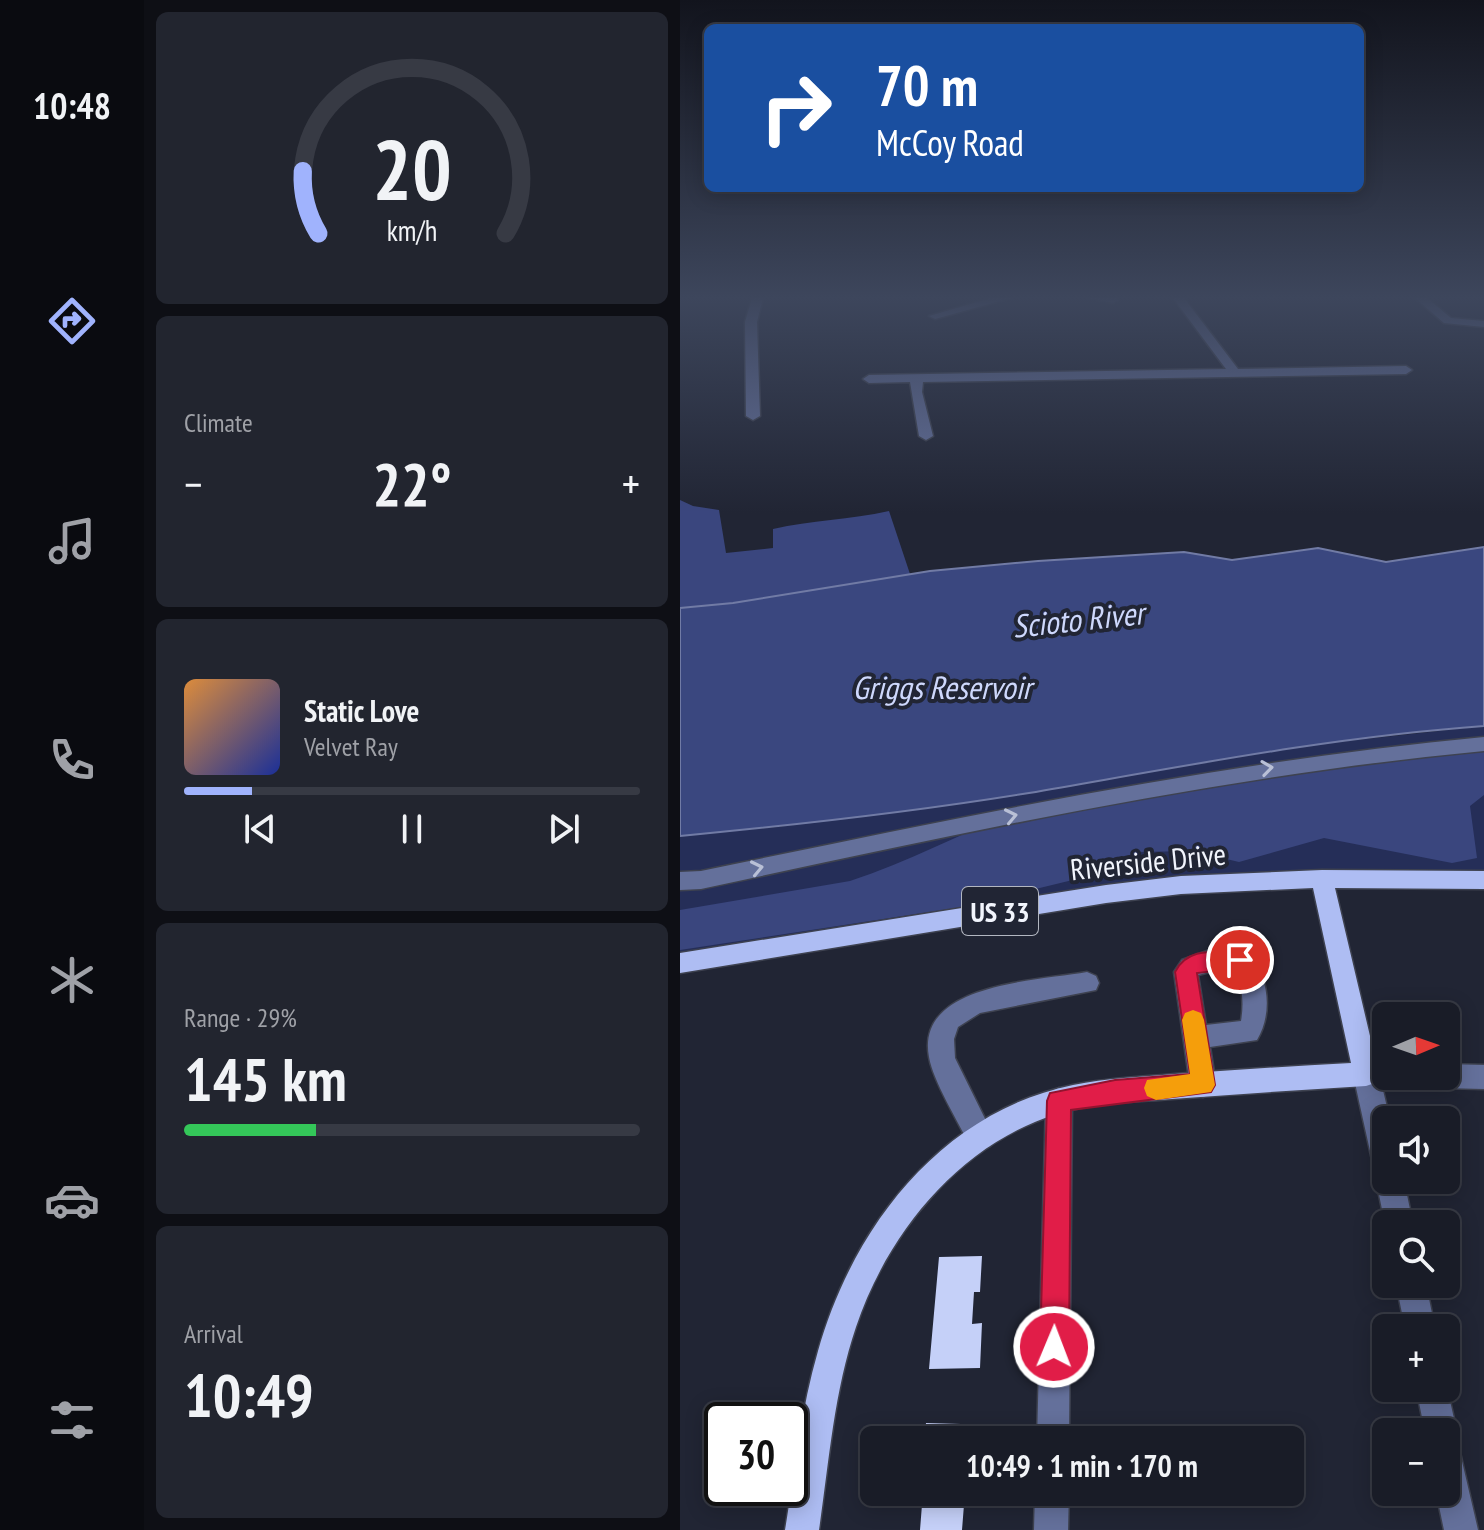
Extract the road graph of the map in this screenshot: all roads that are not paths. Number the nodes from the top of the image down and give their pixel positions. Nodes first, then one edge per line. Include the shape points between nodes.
1 (752, 369) edge
2 (1232, 369) edge
3 (1406, 370) dead end
4 (1234, 372) junction
5 (917, 378) junction
6 (869, 379) dead end
7 (753, 416) dead end
8 (926, 436) dead end
9 (1484, 744) edge
10 (1322, 879) junction
11 (1484, 880) edge
12 (680, 881) edge
13 (685, 964) edge
14 (1087, 983) dead end
15 (1196, 1037) dead end
16 (1372, 1060) edge
17 (1372, 1074) edge
18 (1460, 1076) edge
19 (1484, 1077) edge
20 (1203, 1085) junction
21 (1059, 1101) junction
22 (980, 1137) junction
23 (1053, 1426) edge
24 (1052, 1506) edge
25 (1456, 1506) edge
26 (802, 1530) edge
27 (1051, 1530) edge
28 (1461, 1530) edge

1 - 7 street
2 - 4 street
3 - 4 street
4 - 5 street
5 - 6 street
5 - 8 street
12 -> 9 street via 1175,782 1380,752
10 - 11 main road, Riverside Drive / US 33
10 - 13 main road, Riverside Drive / US 33 via 1106,894
10 - 16 main road
14 - 22 street via 975,1003 948,1020 941,1039 942,1059
15 - 20 street
17 - 20 main road
18 - 19 street
20 - 21 main road
21 - 22 main road
21 - 23 street
22 - 26 main road via 929,1178 908,1203 854,1291 827,1376
24 - 27 street
25 - 28 street

